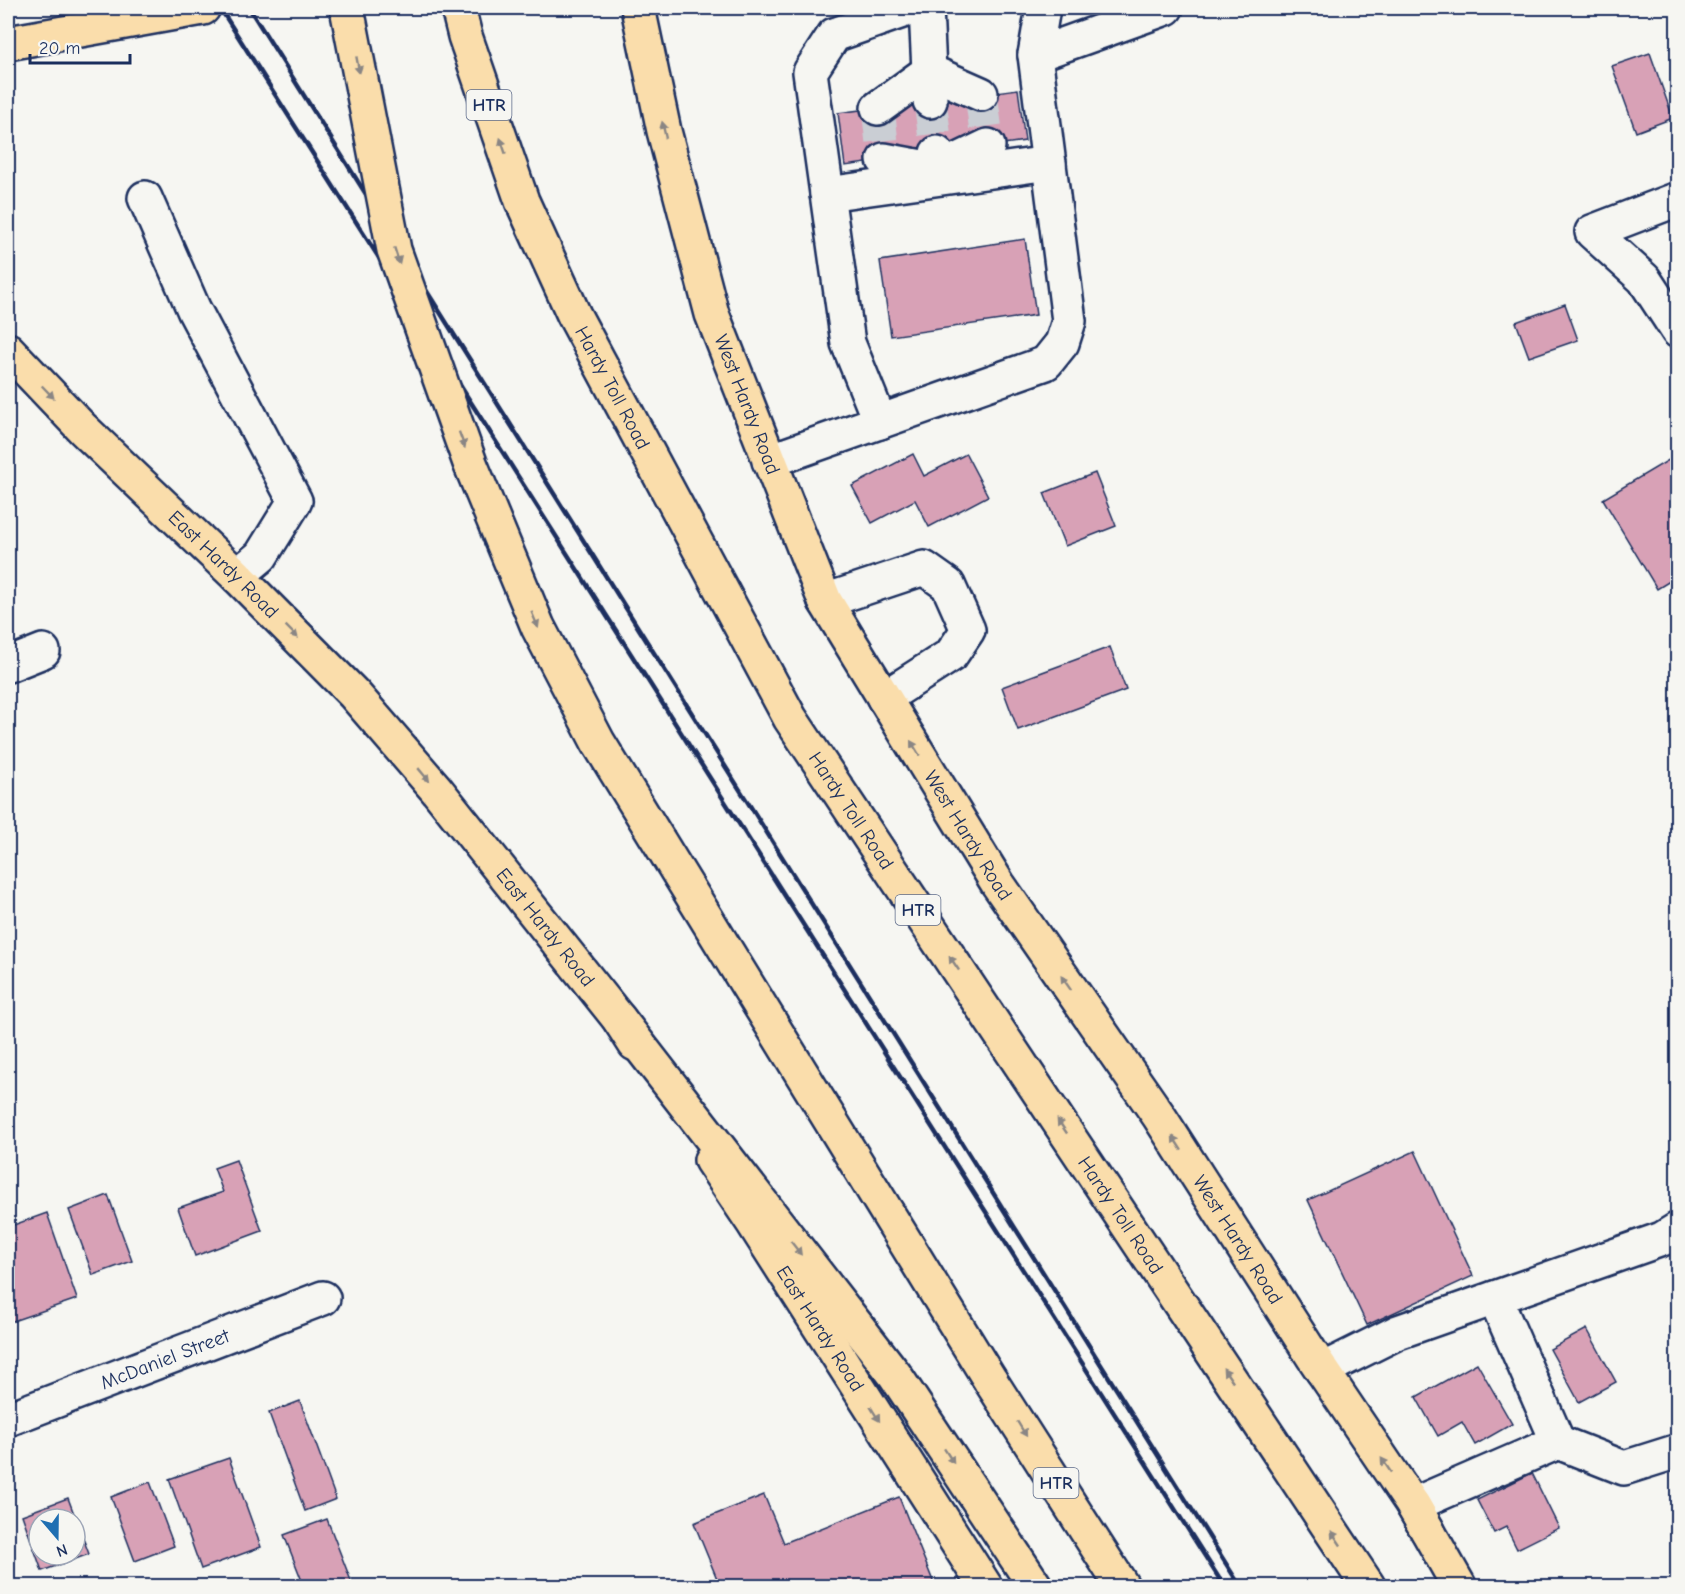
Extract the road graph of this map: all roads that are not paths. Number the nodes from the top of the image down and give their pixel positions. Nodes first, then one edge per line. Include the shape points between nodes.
1 (203, 8) edge
2 (347, 8) edge
3 (458, 8) edge
4 (638, 8) edge
5 (911, 8) edge
6 (926, 8) edge
7 (1043, 8) edge
8 (1166, 8) edge
9 (8, 44) edge
10 (1035, 55) junction
11 (930, 86) junction
12 (981, 94) dead end
13 (878, 108) dead end
14 (988, 146) dead end
15 (884, 160) dead end
16 (1049, 164) junction
17 (938, 167) junction
18 (827, 194) junction
19 (146, 198) dead end
20 (1677, 199) edge
21 (1677, 331) edge
22 (8, 350) edge
23 (880, 422) junction
24 (769, 461) junction
25 (237, 576) junction
26 (825, 601) junction
27 (43, 651) dead end
28 (8, 665) edge
29 (884, 698) junction
30 (619, 1019) junction
31 (1677, 1229) edge
32 (322, 1298) dead end
33 (1495, 1298) junction
34 (1322, 1370) junction
35 (8, 1419) edge
36 (1558, 1442) junction
37 (1677, 1451) edge
38 (1413, 1505) junction
39 (985, 1587) edge
40 (1035, 1587) edge
41 (1122, 1587) edge
42 (1368, 1587) edge
43 (1460, 1587) edge

1 - 9 main road
2 -> 41 main road, HTR, bridge via 394,250 470,463 538,627 598,741 990,1380
42 -> 3 main road, Hardy Toll Road / HTR via 790,718 574,315 522,201
24 -> 4 main road, West Hardy Road via 711,314 664,131
5 - 18 street via 834,35 810,72
6 - 11 street
7 - 10 street
8 - 10 street
10 - 16 street
11 - 12 street
11 - 13 street
14 - 17 street
15 - 17 street
16 - 17 street
16 - 23 street via 1069,321 1062,343 1046,363
17 - 18 street
18 - 23 street via 848,343
19 - 25 street via 194,310 295,501 261,556
20 - 21 street via 1592,232 1644,279
22 -> 25 main road, East Hardy Road via 83,429
23 - 24 street
24 - 26 main road, West Hardy Road
25 -> 30 main road, East Hardy Road via 354,694 436,789
26 - 29 main road, West Hardy Road
26 - 29 street via 924,568 948,585 968,630 951,655
27 - 28 street
34 -> 29 main road, West Hardy Road via 1160,1116 998,884
30 -> 39 main road, East Hardy Road
30 -> 40 main road via 895,1375
31 - 33 street via 1662,1239
32 - 35 street, McDaniel Street
33 - 34 street via 1398,1332
33 - 36 street
38 -> 34 main road, West Hardy Road
36 - 37 street via 1624,1468
36 - 38 street
38 - 43 main road, West Hardy Road

